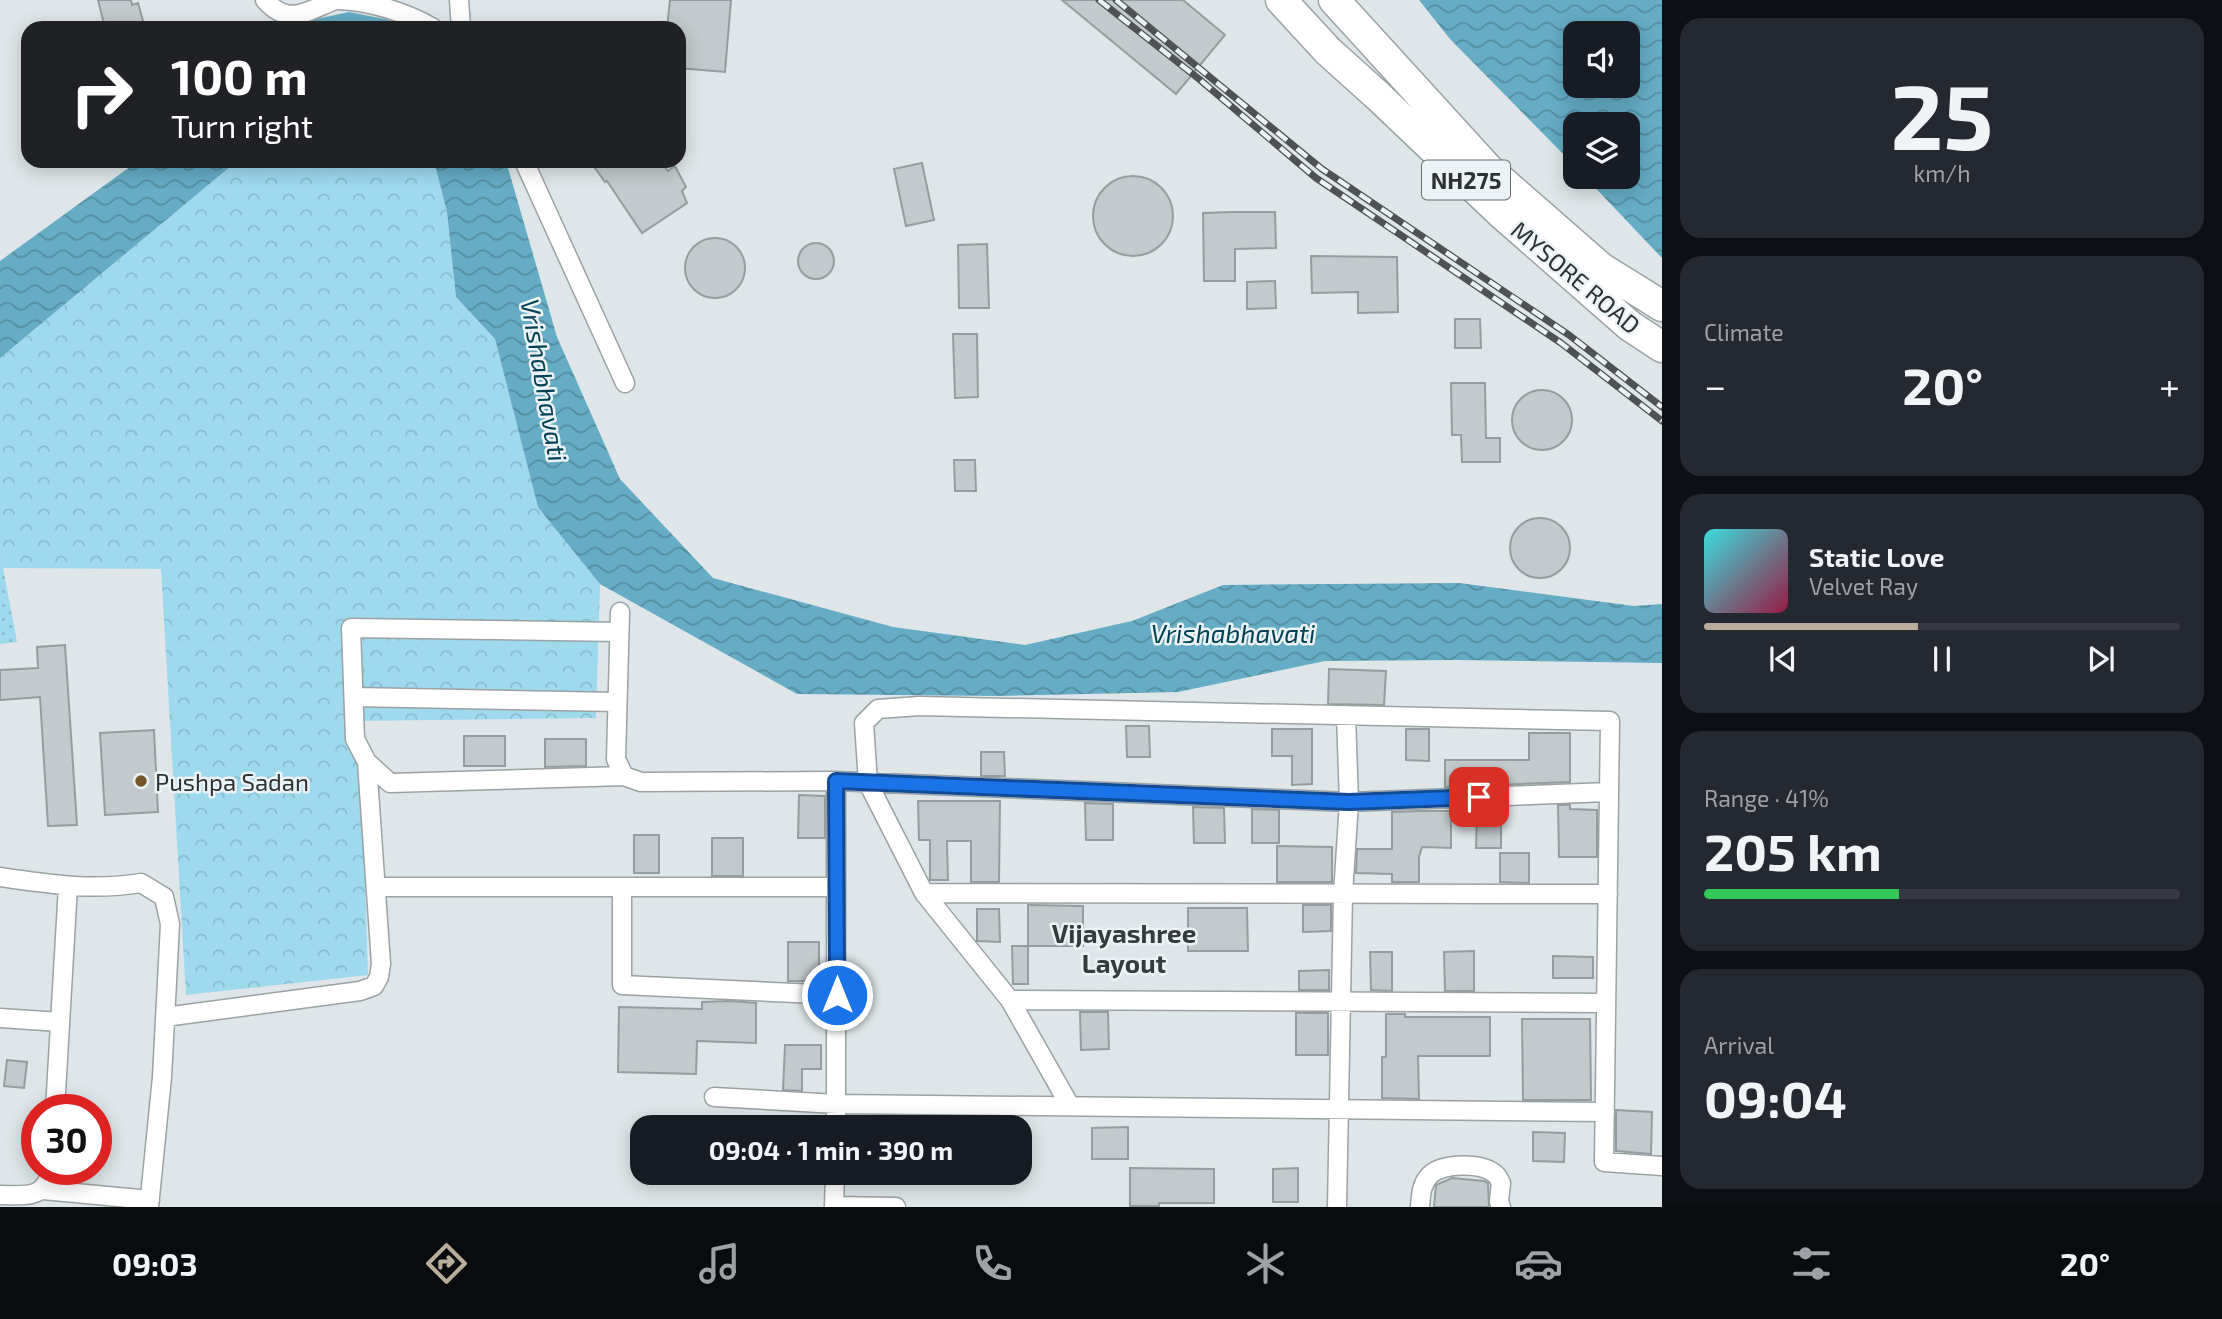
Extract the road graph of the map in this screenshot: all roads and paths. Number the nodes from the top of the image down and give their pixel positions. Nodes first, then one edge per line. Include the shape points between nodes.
1 (265, 0) edge
2 (337, 0) edge
3 (459, 0) edge
4 (1281, 0) edge
5 (1334, 0) edge
6 (420, 21) edge
7 (460, 21) edge
8 (527, 168) edge
9 (1662, 306) edge
10 (1662, 347) edge
11 (625, 383) dead end
12 (620, 612) dead end
13 (620, 632) junction
14 (354, 697) junction
15 (617, 702) junction
16 (1346, 715) junction
17 (367, 762) junction
18 (624, 776) junction
19 (836, 781) junction
20 (868, 783) junction
21 (1609, 792) junction
22 (1349, 802) junction
23 (0, 877) edge
24 (68, 886) junction
25 (376, 887) junction
26 (622, 887) junction
27 (836, 887) junction
28 (924, 893) junction
29 (1343, 894) junction
30 (1608, 894) junction
31 (837, 995) junction
32 (1010, 1000) junction
33 (1341, 1002) junction
34 (1606, 1003) junction
35 (165, 1017) junction
36 (0, 1018) edge
37 (60, 1022) junction
38 (56, 1094) edge
39 (714, 1097) dead end
40 (837, 1104) junction
41 (1070, 1106) junction
42 (1340, 1109) junction
43 (1605, 1112) junction
44 (837, 1115) edge
45 (1662, 1167) edge
46 (46, 1185) edge
47 (835, 1185) edge
48 (43, 1190) junction
49 (0, 1195) edge
50 (150, 1203) edge
51 (834, 1206) edge
52 (896, 1207) edge
53 (1337, 1207) edge
54 (1420, 1207) edge
55 (1502, 1207) edge

1 - 2 street via 290,17
2 - 6 street
3 - 7 street
4 - 10 highway, MYSORE ROAD / NH275 via 1328,51 1501,213 1630,326
5 - 9 highway, NH275 via 1490,171 1601,268
8 - 11 street
12 - 13 street
13 - 14 street via 351,628
13 - 15 street
14 - 15 street
14 - 17 street via 355,739
15 - 18 street via 616,759
16 - 20 street via 919,706 878,709 864,723
16 - 21 street via 1610,721
16 - 22 street
17 - 18 street via 390,783
17 - 25 street
18 - 19 street via 641,782
19 - 20 street
19 - 27 street
20 - 22 street
20 - 28 street
21 - 22 street
21 - 30 street
22 - 29 street
23 - 24 street
24 - 35 street via 110,888 141,883 164,897 170,924
24 - 37 street
25 - 26 street
25 - 35 street via 381,964 374,986
26 - 27 street
26 - 31 street via 622,985
27 - 31 street
28 - 29 street
28 - 32 street
29 - 30 street
29 - 33 street
30 - 34 street
31 - 40 street
32 - 33 street
32 - 41 street
33 - 34 street
33 - 42 street
34 - 43 street
35 - 50 street
36 - 37 street
37 - 38 street
39 - 40 street
40 - 41 street
40 - 44 street
41 - 42 street
42 - 43 street
42 - 53 street
43 - 45 street via 1604,1162
46 - 48 street
47 - 51 street
48 - 49 street via 33,1195
48 - 50 street
51 - 52 street
54 - 55 street via 1422,1188 1431,1175 1444,1167 1469,1165 1494,1173 1501,1183

